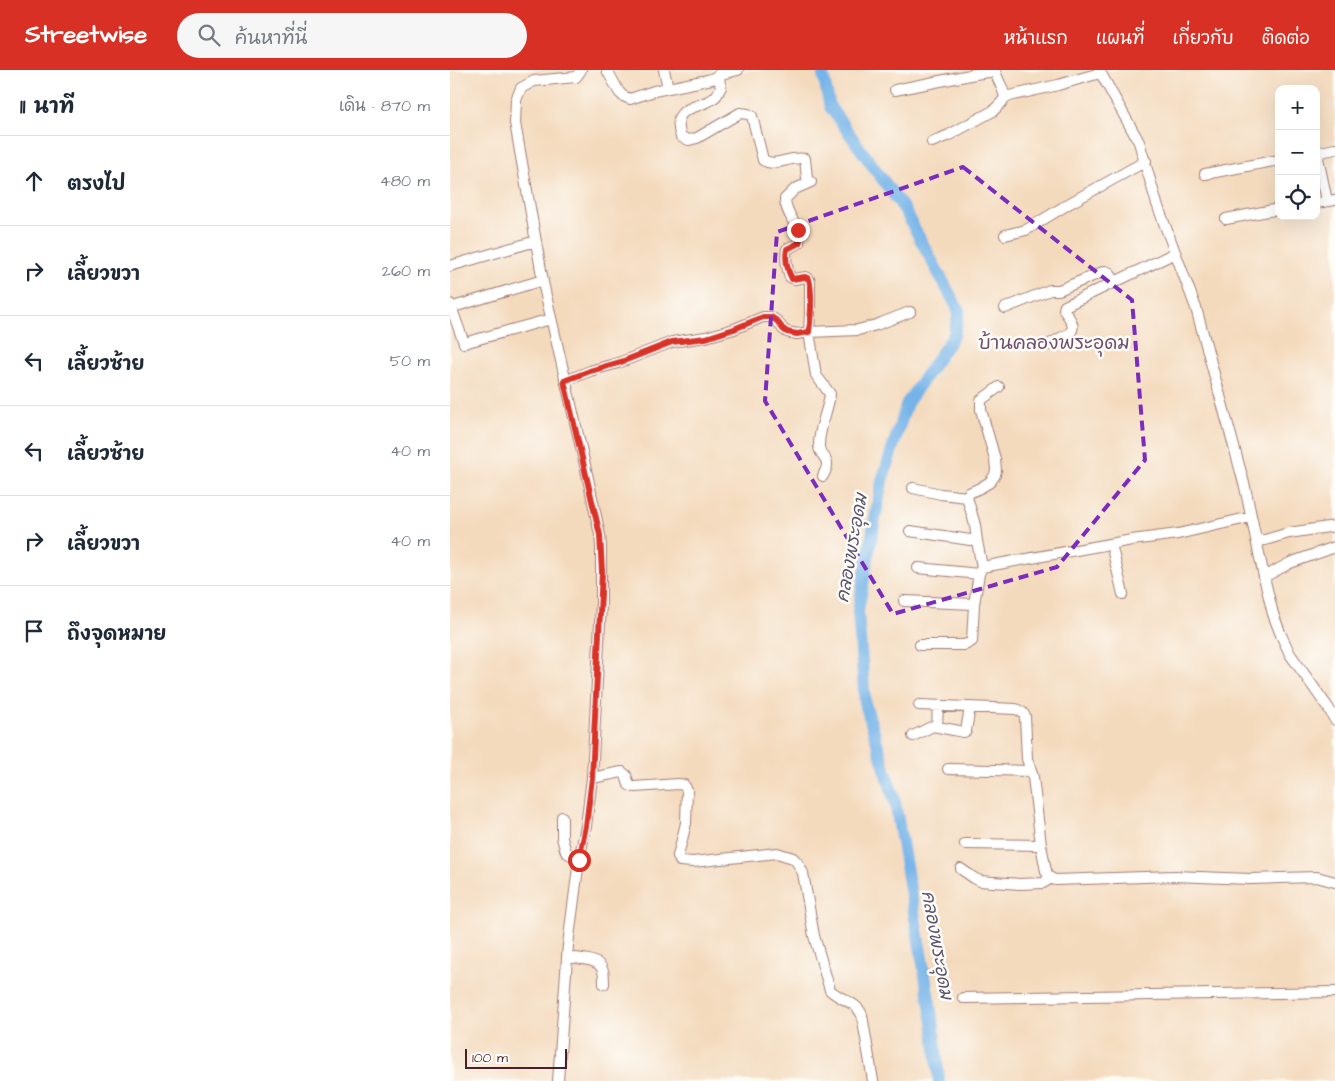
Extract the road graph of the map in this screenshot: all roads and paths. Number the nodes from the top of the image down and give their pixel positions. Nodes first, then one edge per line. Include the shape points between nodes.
1 (581, 70) edge
2 (607, 70) edge
3 (664, 70) edge
4 (738, 70) edge
5 (995, 70) edge
6 (1099, 71) edge
7 (720, 73) edge
8 (668, 88) junction
9 (895, 90) dead end
10 (1005, 97) junction
11 (932, 142) dead end
12 (1335, 149) edge
13 (1320, 152) edge
14 (1146, 161) junction
15 (1275, 161) edge
16 (1320, 163) edge
17 (1205, 174) dead end
18 (1331, 200) edge
19 (1275, 210) edge
20 (1226, 218) dead end
21 (1005, 235) dead end
22 (536, 241) junction
23 (1176, 252) junction
24 (450, 266) edge
25 (542, 280) junction
26 (1114, 281) junction
27 (450, 307) edge
28 (1005, 308) dead end
29 (910, 312) dead end
30 (551, 319) junction
31 (809, 332) junction
32 (1048, 345) dead end
33 (564, 381) junction
34 (999, 387) dead end
35 (823, 476) dead end
36 (913, 488) dead end
37 (967, 498) junction
38 (1251, 517) junction
39 (1335, 526) edge
40 (910, 531) dead end
41 (1256, 540) junction
42 (977, 542) junction
43 (1111, 544) junction
44 (1335, 547) edge
45 (918, 568) dead end
46 (980, 571) junction
47 (1264, 577) junction
48 (1123, 594) dead end
49 (904, 602) dead end
50 (974, 604) junction
51 (920, 646) dead end
52 (919, 706) dead end
53 (938, 706) junction
54 (970, 707) junction
55 (1335, 720) edge
56 (937, 726) junction
57 (913, 736) dead end
58 (948, 769) dead end
59 (1031, 771) junction
60 (592, 778) junction
61 (562, 817) dead end
62 (965, 844) dead end
63 (1041, 845) junction
64 (579, 860) junction
65 (961, 869) dead end
66 (1050, 879) junction
67 (1335, 882) edge
68 (567, 957) junction
69 (604, 984) dead end
70 (1335, 992) edge
71 (963, 998) dead end
72 (558, 1081) edge
73 (873, 1081) edge

1 - 22 street via 576,77 534,81 521,88 516,100 515,123
2 - 8 street via 619,92 627,98
3 - 8 street
4 - 7 street
5 - 9 street
5 - 10 street
6 - 10 street via 1058,85
6 - 14 street via 1139,142
7 - 8 street via 712,79
7 - 31 street via 721,87 714,98 684,111 679,124 681,137 697,138 740,113 748,114 752,116 765,162 805,159 809,180 784,201 800,240 787,249 789,273 792,279 806,277 810,282
10 - 11 street via 993,111
12 - 13 street
14 - 21 street via 1026,230
14 - 23 street
15 - 17 street
16 - 18 street
19 - 20 street
22 - 24 street
22 - 25 street
23 - 26 street
23 - 38 street via 1196,308
25 - 27 street
25 - 30 street
26 - 28 street via 1105,271
26 - 32 street via 1065,306 1074,328
27 - 30 street via 464,343
29 - 31 street via 858,330
30 - 33 street
31 - 33 street via 787,332 771,317 763,317 706,338 672,342
31 - 35 street via 816,375 830,394 818,446 828,463
33 - 60 street via 600,535 601,603
34 - 37 street via 980,404 997,465 995,475 990,482 969,493
36 - 37 street
37 - 42 street
38 - 41 street
38 - 43 street via 1178,534
39 - 41 street
40 - 42 street
41 - 47 street
42 - 46 street
43 - 46 street
43 - 48 street
44 - 47 street via 1290,563
45 - 46 street
46 - 50 street
47 - 55 street via 1281,636
49 - 50 street
50 - 51 street via 970,643
52 - 53 street
53 - 54 street
53 - 56 street
54 - 56 street via 966,731
54 - 59 street via 1022,712
56 - 57 street
58 - 59 street
59 - 63 street
60 - 64 street
60 - 73 street via 622,772 634,788 684,785 687,790 686,822 678,856 680,861 777,854 797,862 803,874 814,936 830,990 860,1009
61 - 64 street via 566,852
62 - 63 street
63 - 66 street
64 - 68 street
65 - 66 street via 980,880 1020,884 1043,883
66 - 67 street via 1317,877
68 - 69 street via 598,964 604,972
68 - 72 street
70 - 71 street

